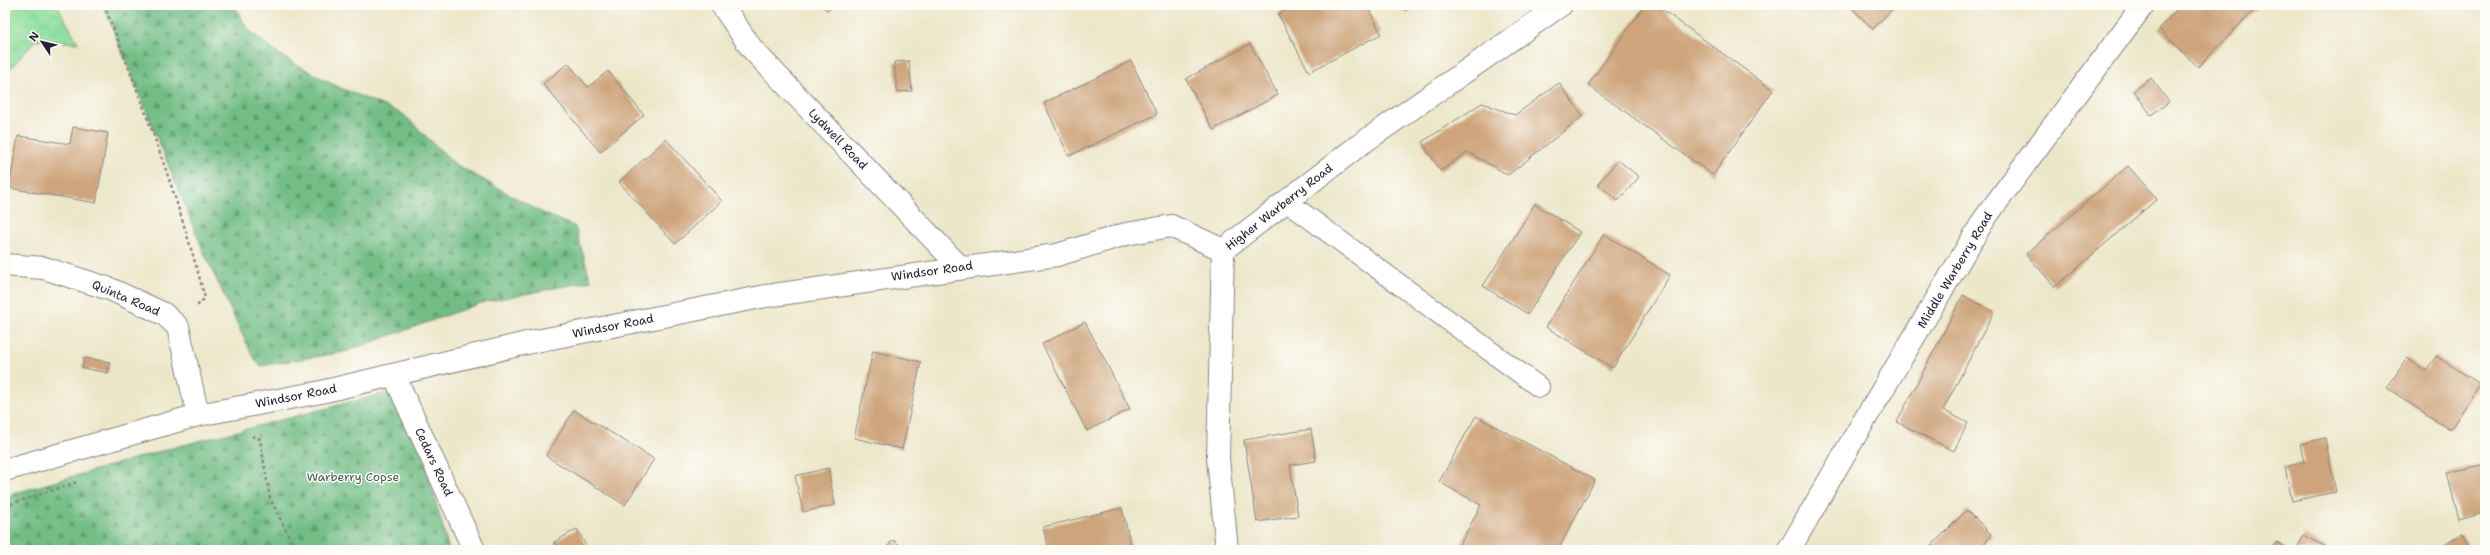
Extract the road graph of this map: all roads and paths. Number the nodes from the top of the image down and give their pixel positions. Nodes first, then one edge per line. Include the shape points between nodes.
1 (104, 5) edge
2 (722, 5) edge
3 (1561, 5) edge
4 (2143, 5) edge
5 (1286, 201) junction
6 (1223, 250) junction
7 (5, 265) edge
8 (960, 267) junction
9 (178, 327) junction
10 (394, 375) junction
11 (1540, 387) dead end
12 (198, 415) junction
13 (246, 434) dead end
14 (5, 470) edge
15 (298, 550) edge
16 (474, 550) edge
17 (1227, 550) edge
18 (1789, 550) edge

1 - 9 path via 152,125 205,298
2 - 8 street, Lydwell Road via 752,49
3 - 5 street, Higher Warberry Road via 1358,146
4 - 18 street, Middle Warberry Road via 1985,218
5 - 6 street, Higher Warberry Road
5 - 11 lane
6 - 8 street, Windsor Road via 1171,226 1126,234 1057,255
6 - 17 street, Higher Warberry Road via 1218,458
7 - 9 street, Quinta Road via 44,268 110,289 164,314
8 - 10 street, Windsor Road via 766,296 531,342
9 - 12 street
10 - 12 street, Windsor Road via 321,392
10 - 16 street, Cedars Road
12 - 14 street, Windsor Road
13 - 15 path via 260,439 270,498 293,545

